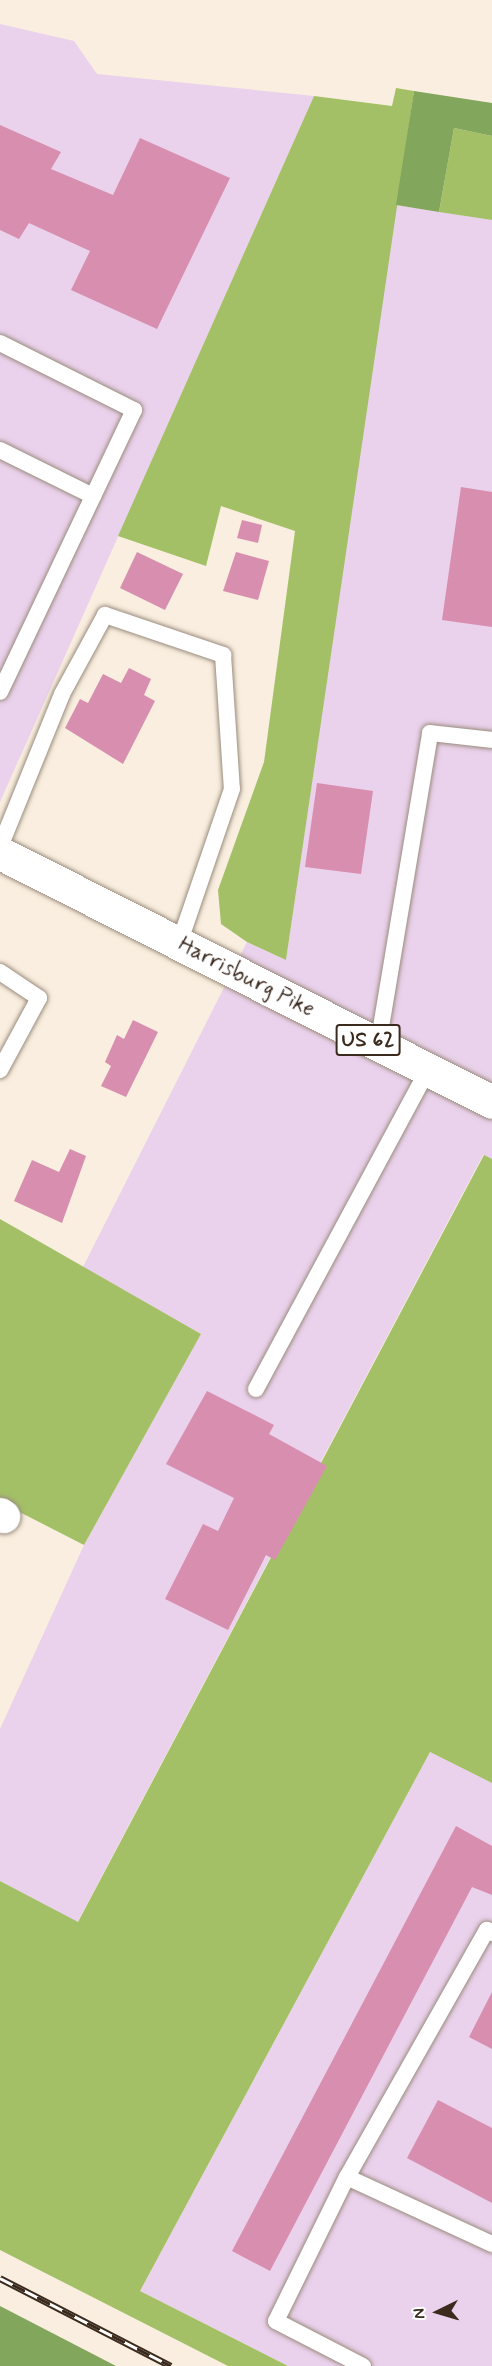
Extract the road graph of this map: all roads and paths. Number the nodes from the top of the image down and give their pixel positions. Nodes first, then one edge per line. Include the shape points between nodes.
1 (0, 343) edge
2 (0, 450) edge
3 (93, 496) junction
4 (0, 692) edge
5 (492, 740) edge
6 (0, 847) edge
7 (0, 853) edge
8 (179, 944) junction
9 (0, 972) edge
10 (378, 1045) junction
11 (0, 1070) edge
12 (428, 1070) junction
13 (492, 1102) edge
14 (256, 1389) dead end
15 (492, 1933) edge
16 (347, 2177) junction
17 (492, 2244) edge
18 (363, 2366) edge

1 - 3 lane via 134,410
2 - 3 lane
3 - 4 lane
5 - 10 lane via 430,733
6 - 8 lane via 62,694 105,615 223,655 232,789
7 - 8 main road, Harrisburg Pike / US 62
8 - 10 main road, Harrisburg Pike / US 62
9 - 11 lane via 39,998
10 - 12 main road, Harrisburg Pike / US 62
12 - 13 main road, Harrisburg Pike / US 62
12 - 14 lane
15 - 16 lane via 487,1930
16 - 17 lane
16 - 18 lane via 276,2321

